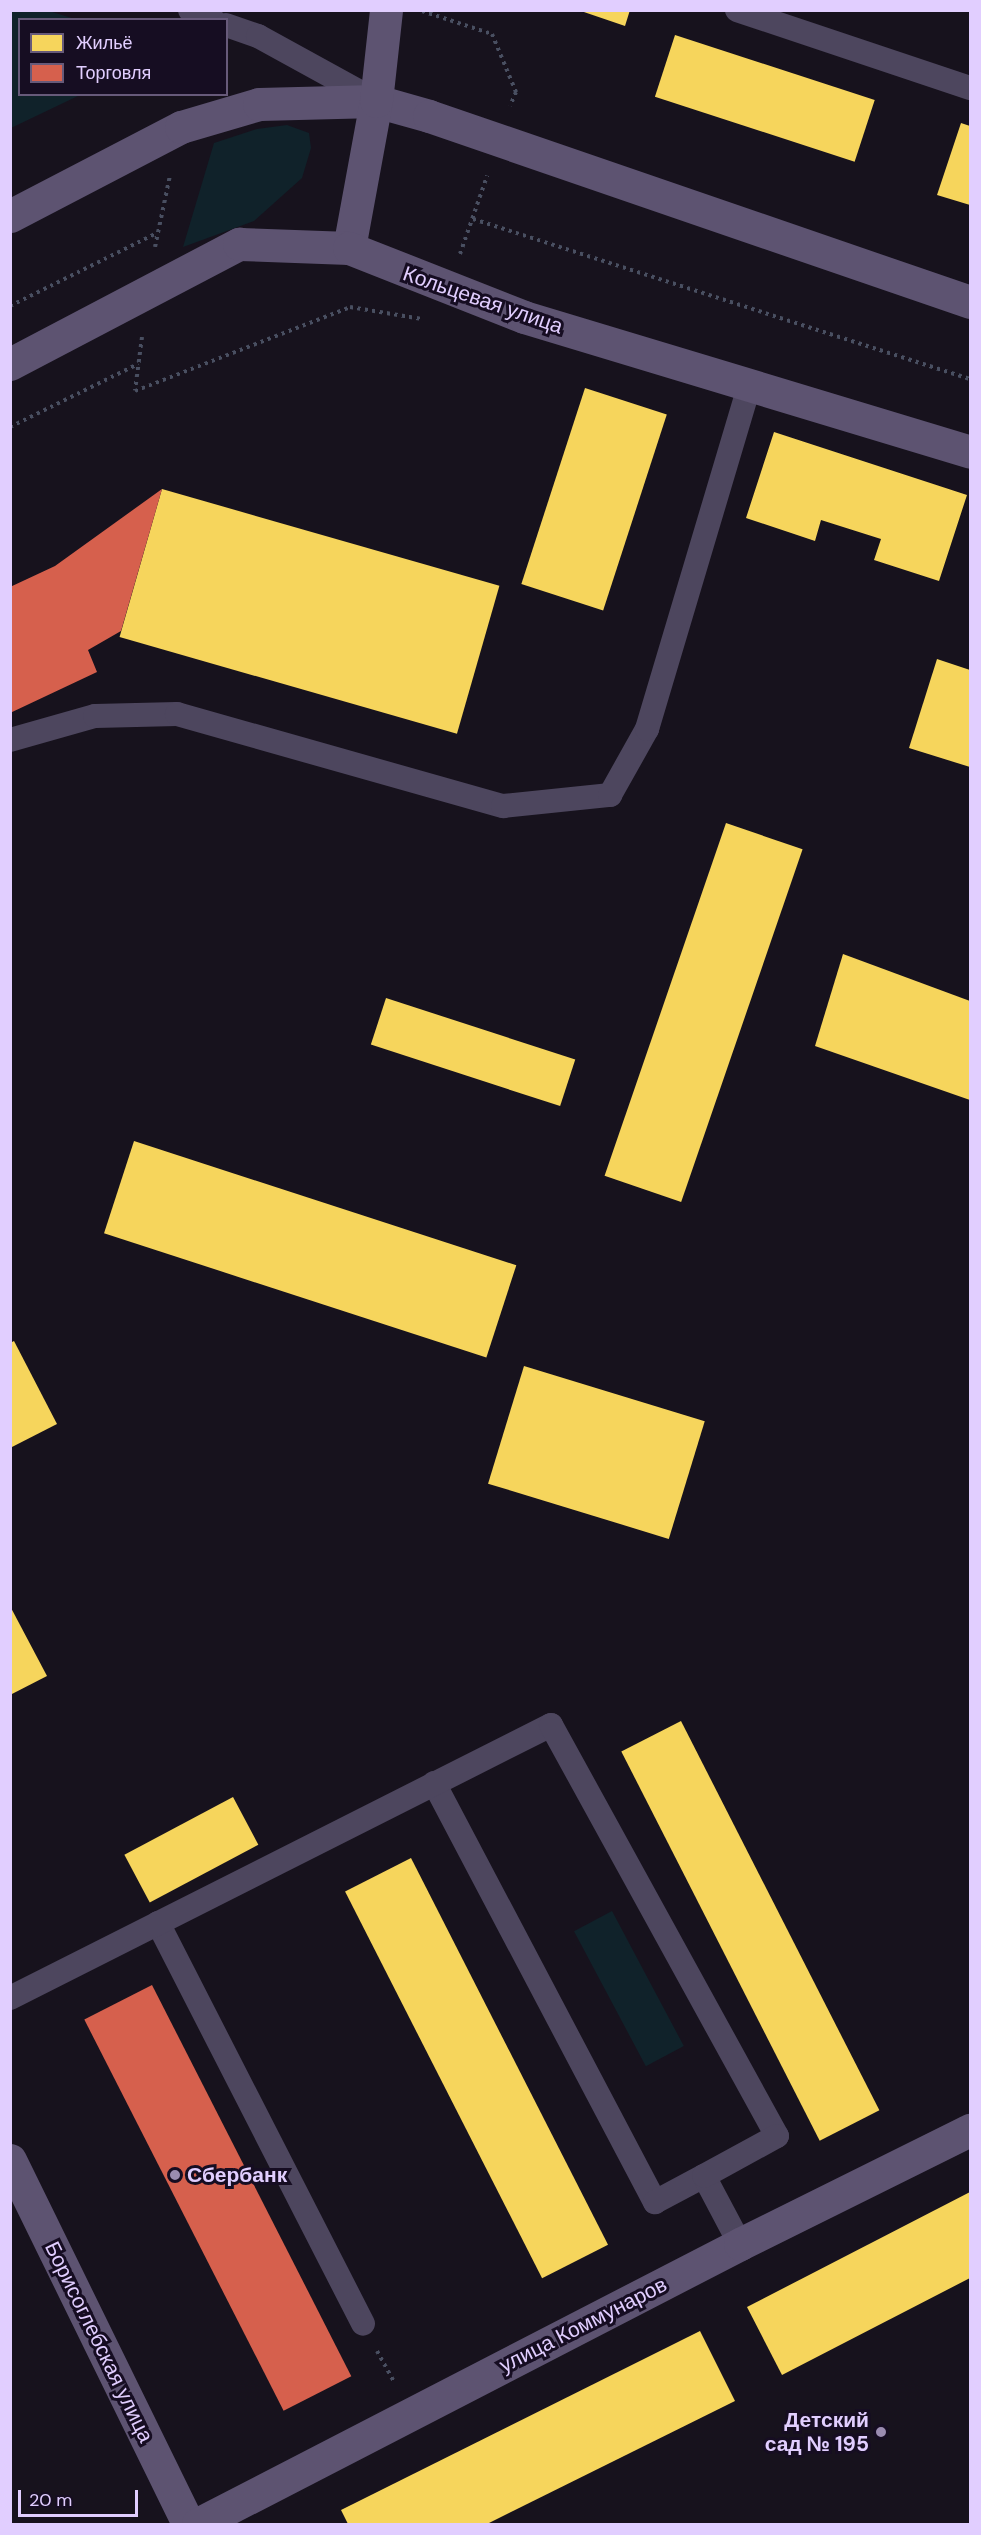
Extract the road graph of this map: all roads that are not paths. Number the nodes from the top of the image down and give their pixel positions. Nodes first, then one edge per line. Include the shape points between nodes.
1 (190, 10) edge
2 (386, 10) edge
3 (737, 10) edge
4 (208, 18) edge
5 (228, 25) edge
6 (970, 88) edge
7 (376, 101) junction
8 (10, 216) edge
9 (349, 248) junction
10 (970, 302) edge
11 (10, 364) edge
12 (749, 386) junction
13 (970, 452) edge
14 (10, 740) edge
15 (434, 1783) junction
16 (158, 1923) junction
17 (10, 1998) edge
18 (970, 2130) edge
19 (10, 2160) edge
20 (704, 2176) junction
21 (740, 2244) junction
22 (363, 2324) dead end
23 (188, 2524) edge
24 (198, 2524) edge

1 - 4 lane
2 - 7 main road
3 - 6 lane
5 - 7 lane via 258,36
7 - 8 main road via 259,104 181,127
7 - 9 main road
7 - 10 main road
9 - 11 main road, Кольцевая улица via 239,244
9 - 12 main road, Кольцевая улица via 447,290
12 - 13 main road, Кольцевая улица
12 - 14 lane via 647,729 610,795 503,806 177,714 95,716
15 - 16 lane
15 - 20 lane via 655,2202
15 - 20 lane via 551,1725 777,2136
16 - 17 lane
16 - 22 lane
18 - 21 main road, улица Коммунаров
19 - 23 main road, Борисоглебская улица
20 - 21 lane
21 - 24 main road, улица Коммунаров

